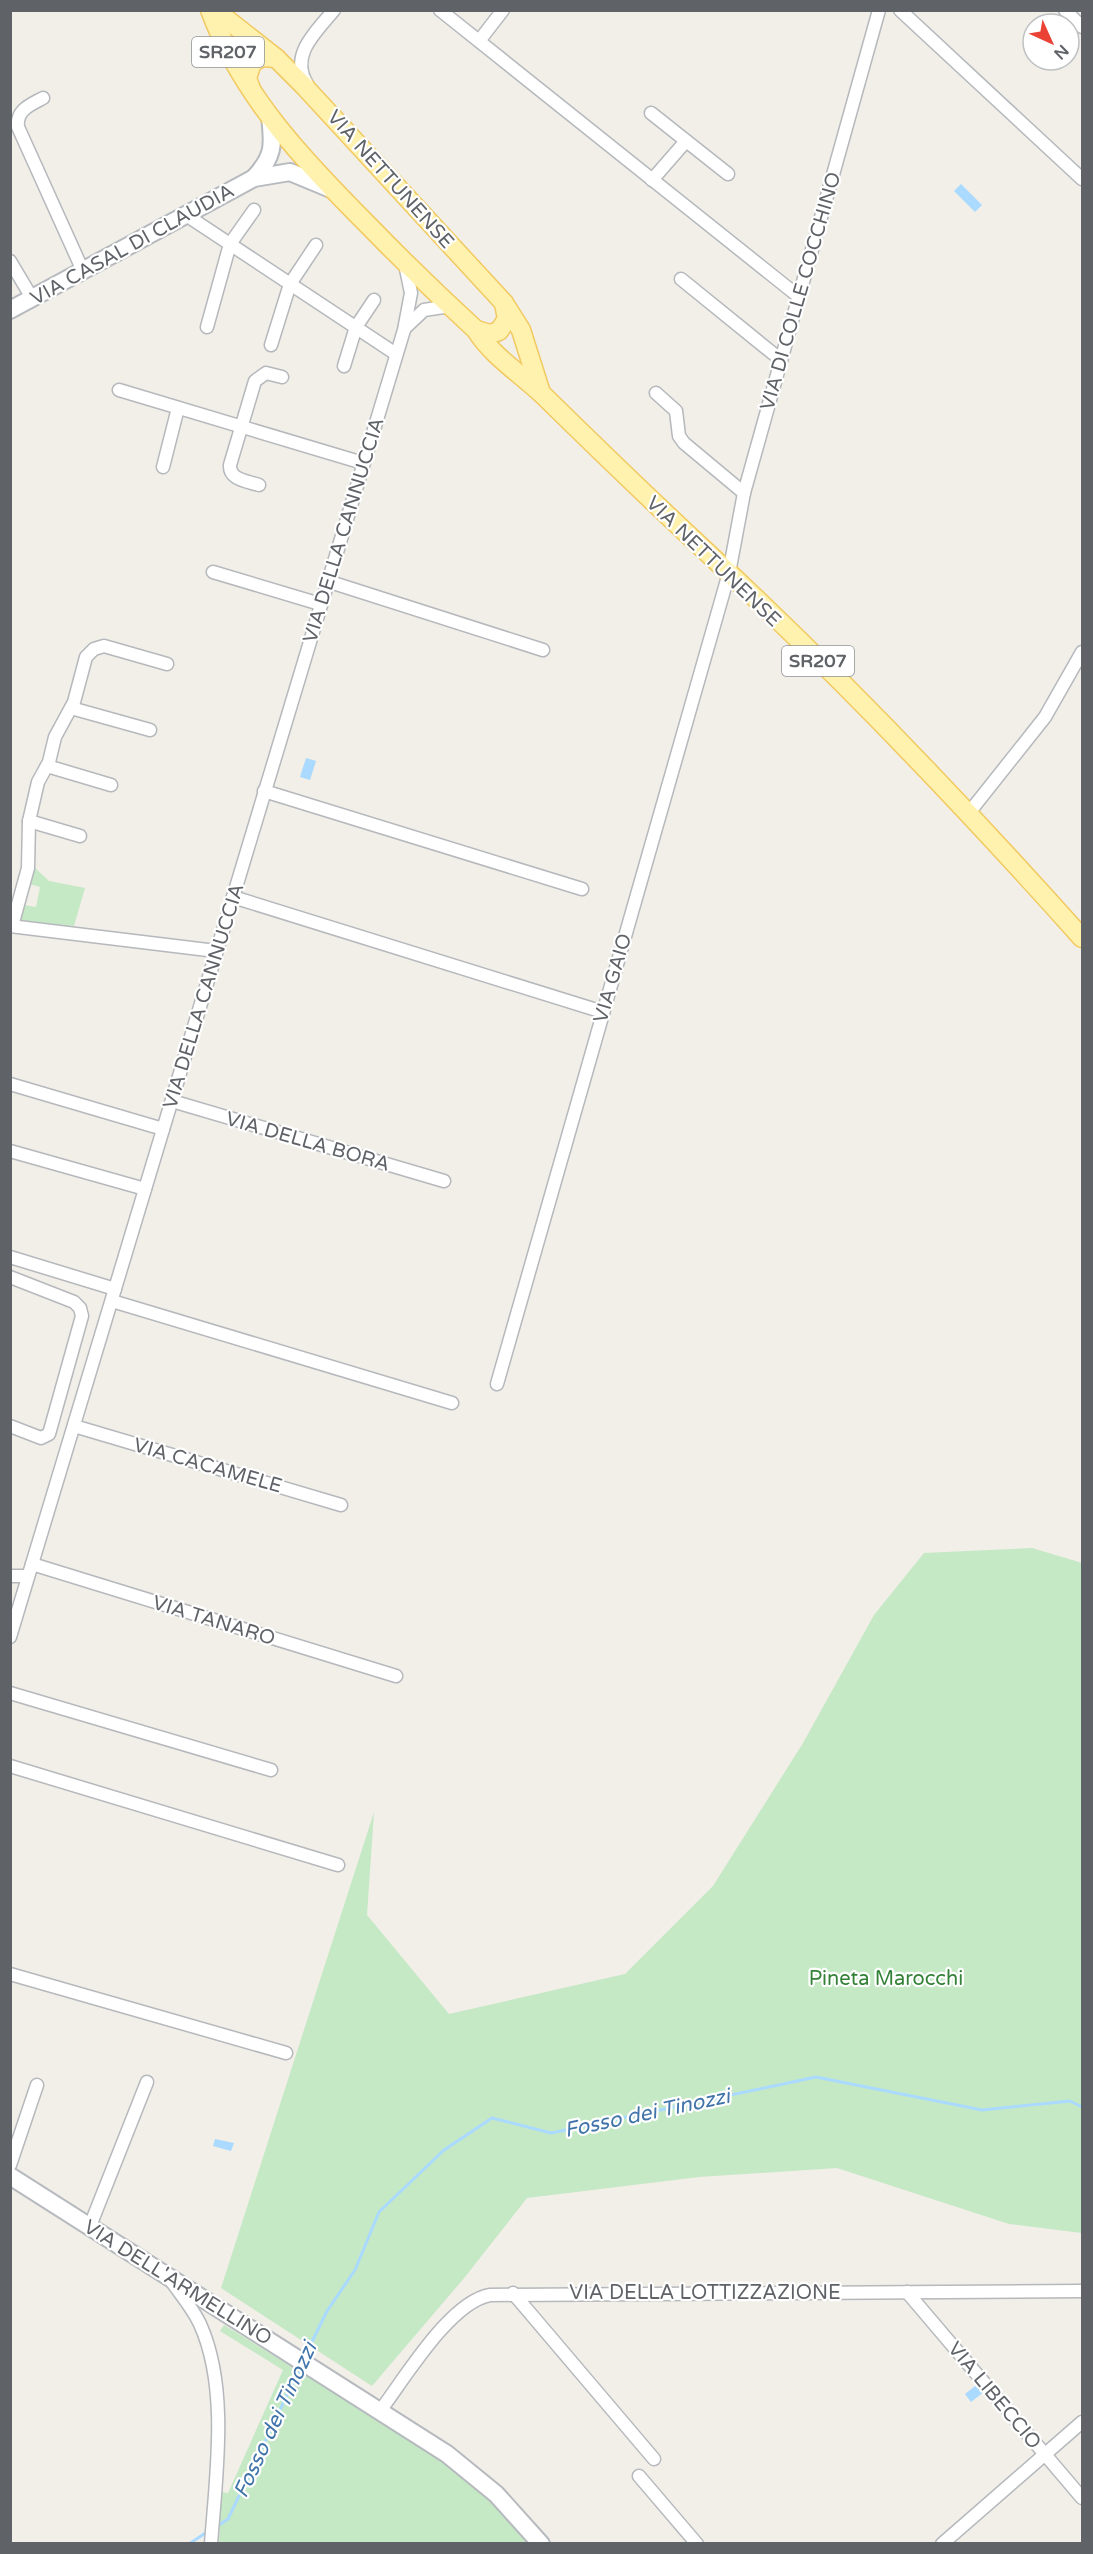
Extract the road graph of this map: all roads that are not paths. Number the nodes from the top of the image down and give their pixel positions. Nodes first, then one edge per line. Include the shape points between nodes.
1 (210, 10) edge
2 (215, 10) edge
3 (334, 10) edge
4 (440, 10) edge
5 (503, 10) edge
6 (879, 10) edge
7 (900, 10) edge
8 (1065, 10) edge
9 (1083, 27) edge
10 (310, 40) junction
11 (478, 41) junction
12 (277, 60) junction
13 (251, 90) junction
14 (43, 98) dead end
15 (322, 104) junction
16 (651, 113) dead end
17 (270, 116) junction
18 (686, 141) junction
19 (728, 174) dead end
20 (255, 178) junction
21 (1083, 179) edge
22 (652, 180) junction
23 (332, 189) junction
24 (254, 210) dead end
25 (186, 215) junction
26 (230, 244) junction
27 (316, 245) dead end
28 (10, 261) edge
29 (404, 262) junction
30 (83, 271) junction
31 (681, 279) dead end
32 (290, 284) junction
33 (798, 296) junction
34 (32, 298) junction
35 (374, 300) dead end
36 (504, 303) junction
37 (450, 306) junction
38 (10, 310) edge
39 (207, 327) dead end
40 (356, 327) junction
41 (404, 330) junction
42 (476, 330) junction
43 (271, 345) dead end
44 (396, 354) junction
45 (781, 360) junction
46 (344, 366) dead end
47 (282, 376) dead end
48 (119, 390) dead end
49 (656, 393) dead end
50 (542, 394) junction
51 (178, 408) junction
52 (241, 427) junction
53 (363, 464) junction
54 (163, 467) dead end
55 (259, 485) dead end
56 (744, 493) junction
57 (213, 572) dead end
58 (729, 573) junction
59 (327, 581) junction
60 (320, 604) junction
61 (543, 650) dead end
62 (1083, 652) edge
63 (167, 664) dead end
64 (71, 708) junction
65 (150, 730) dead end
66 (47, 766) junction
67 (111, 785) dead end
68 (264, 792) junction
69 (968, 814) junction
70 (29, 821) junction
71 (80, 836) dead end
72 (582, 889) dead end
73 (232, 897) junction
74 (11, 926) edge
75 (1083, 938) edge
76 (216, 951) junction
77 (603, 1012) junction
78 (10, 1084) edge
79 (172, 1101) junction
80 (163, 1129) junction
81 (10, 1151) edge
82 (444, 1181) dead end
83 (145, 1189) junction
84 (10, 1257) edge
85 (10, 1277) edge
86 (114, 1295) junction
87 (497, 1384) dead end
88 (452, 1403) dead end
89 (10, 1426) edge
90 (74, 1426) junction
91 (341, 1504) dead end
92 (30, 1570) junction
93 (10, 1576) edge
94 (10, 1637) edge
95 (396, 1676) dead end
96 (10, 1693) edge
97 (10, 1766) edge
98 (271, 1770) dead end
99 (338, 1865) dead end
100 (10, 1974) edge
101 (286, 2053) dead end
102 (147, 2082) dead end
103 (37, 2085) dead end
104 (10, 2165) edge
105 (10, 2176) edge
106 (90, 2226) junction
107 (166, 2274) junction
108 (1083, 2291) edge
109 (907, 2292) junction
110 (513, 2293) junction
111 (380, 2411) junction
112 (1083, 2422) edge
113 (1045, 2454) junction
114 (654, 2459) dead end
115 (639, 2476) dead end
116 (1083, 2498) edge
117 (212, 2542) edge
118 (541, 2544) edge
119 (697, 2544) edge
120 (942, 2544) edge

1 - 13 main road, VIA NETTUNENSE / SR207 via 222,41
2 - 12 main road, VIA NETTUNENSE / SR207
3 - 10 street
4 - 11 street
5 - 11 street
6 - 33 street, VIA DI COLLE COCCHINO
7 - 21 street
8 - 9 street
10 - 12 street
10 - 15 street via 302,54 301,72
11 - 22 street
12 - 13 main road, SR207 via 262,57 252,63 247,78
12 - 15 main road, VIA NETTUNENSE
13 - 17 main road, VIA NETTUNENSE
14 - 30 street via 21,112 18,127
15 - 36 main road, VIA NETTUNENSE
16 - 18 street
17 - 20 street, VIA CASAL DI CLAUDIA via 271,155
17 - 23 main road, VIA NETTUNENSE
18 - 19 street
18 - 22 street
20 - 23 street, VIA CASAL DI CLAUDIA via 290,172
20 - 25 street, VIA CASAL DI CLAUDIA
22 - 33 street
23 - 29 main road, VIA NETTUNENSE
24 - 26 street
25 - 26 street
25 - 30 street, VIA CASAL DI CLAUDIA
26 - 32 street
26 - 39 street
27 - 32 street
28 - 34 street
29 - 37 main road, VIA NETTUNENSE
29 - 41 street, VIA DELLA CANNUCCIA via 411,293
30 - 34 street, VIA CASAL DI CLAUDIA
31 - 45 street
32 - 40 street
32 - 43 street
33 - 45 street, VIA DI COLLE COCCHINO
34 - 38 street, VIA CASAL DI CLAUDIA
35 - 40 street
36 - 42 main road via 507,319 499,331 490,334
36 - 50 main road, VIA NETTUNENSE / SR207 via 521,330
37 - 41 street, VIA DELLA CANNUCCIA via 421,312
37 - 42 main road, VIA NETTUNENSE
40 - 44 street
40 - 46 street
41 - 44 street, VIA DELLA CANNUCCIA
42 - 50 main road, VIA NETTUNENSE / SR207 via 491,349
44 - 53 street, VIA DELLA CANNUCCIA
45 - 56 street, VIA DI COLLE COCCHINO
47 - 52 street via 266,373 257,378
48 - 51 street
49 - 56 street via 676,411 679,436 684,443
50 - 58 main road, VIA NETTUNENSE / SR207
51 - 52 street
51 - 54 street
52 - 53 street
52 - 55 street via 230,470 237,478
53 - 59 street, VIA DELLA CANNUCCIA
56 - 58 street, VIA DI COLLE COCCHINO
57 - 60 street
58 - 69 main road, VIA NETTUNENSE / SR207
58 - 77 street, VIA GAIO
59 - 60 street, VIA DELLA CANNUCCIA
59 - 61 street
60 - 68 street, VIA DELLA CANNUCCIA
62 - 69 street via 1047,714
63 - 64 street via 108,646 97,647 86,657
64 - 65 street
64 - 66 street
66 - 67 street
66 - 70 street via 38,782
68 - 72 street
68 - 73 street, VIA DELLA CANNUCCIA
69 - 75 main road, VIA NETTUNENSE / SR207
70 - 71 street
70 - 74 street via 29,862
73 - 76 street, VIA DELLA CANNUCCIA
73 - 77 street
74 - 76 street
76 - 79 street, VIA DELLA CANNUCCIA
77 - 87 street, VIA GAIO
78 - 80 street
79 - 80 street, VIA DELLA CANNUCCIA
79 - 82 street, VIA DELLA BORA
80 - 83 street, VIA DELLA CANNUCCIA
81 - 83 street
83 - 86 street, VIA DELLA CANNUCCIA
84 - 86 street
85 - 89 street via 71,1300 79,1305 82,1314 49,1434 41,1438
86 - 88 street
86 - 90 street, VIA DELLA CANNUCCIA
90 - 91 street, VIA CACAMELE
90 - 92 street, VIA DELLA CANNUCCIA
92 - 93 street, VIA TANARO
92 - 94 street, VIA DELLA CANNUCCIA
92 - 95 street, VIA TANARO
96 - 98 street
97 - 99 street
100 - 101 street
102 - 106 street
103 - 104 street
105 - 106 street, VIA DELL'ARMELLINO
106 - 107 street, VIA DELL'ARMELLINO
107 - 111 street, VIA DELL'ARMELLINO
107 - 117 street via 196,2317 213,2365 218,2410
108 - 109 street, VIA DELLA LOTTIZZAZIONE
109 - 110 street, VIA DELLA LOTTIZZAZIONE
109 - 113 street, VIA LIBECCIO
110 - 111 street, VIA DELLA LOTTIZZAZIONE via 482,2297 458,2312
110 - 114 street
111 - 118 street, VIA DELL'ARMELLINO via 473,2474
112 - 113 street
113 - 116 street, VIA LIBECCIO
113 - 120 street
115 - 119 street

